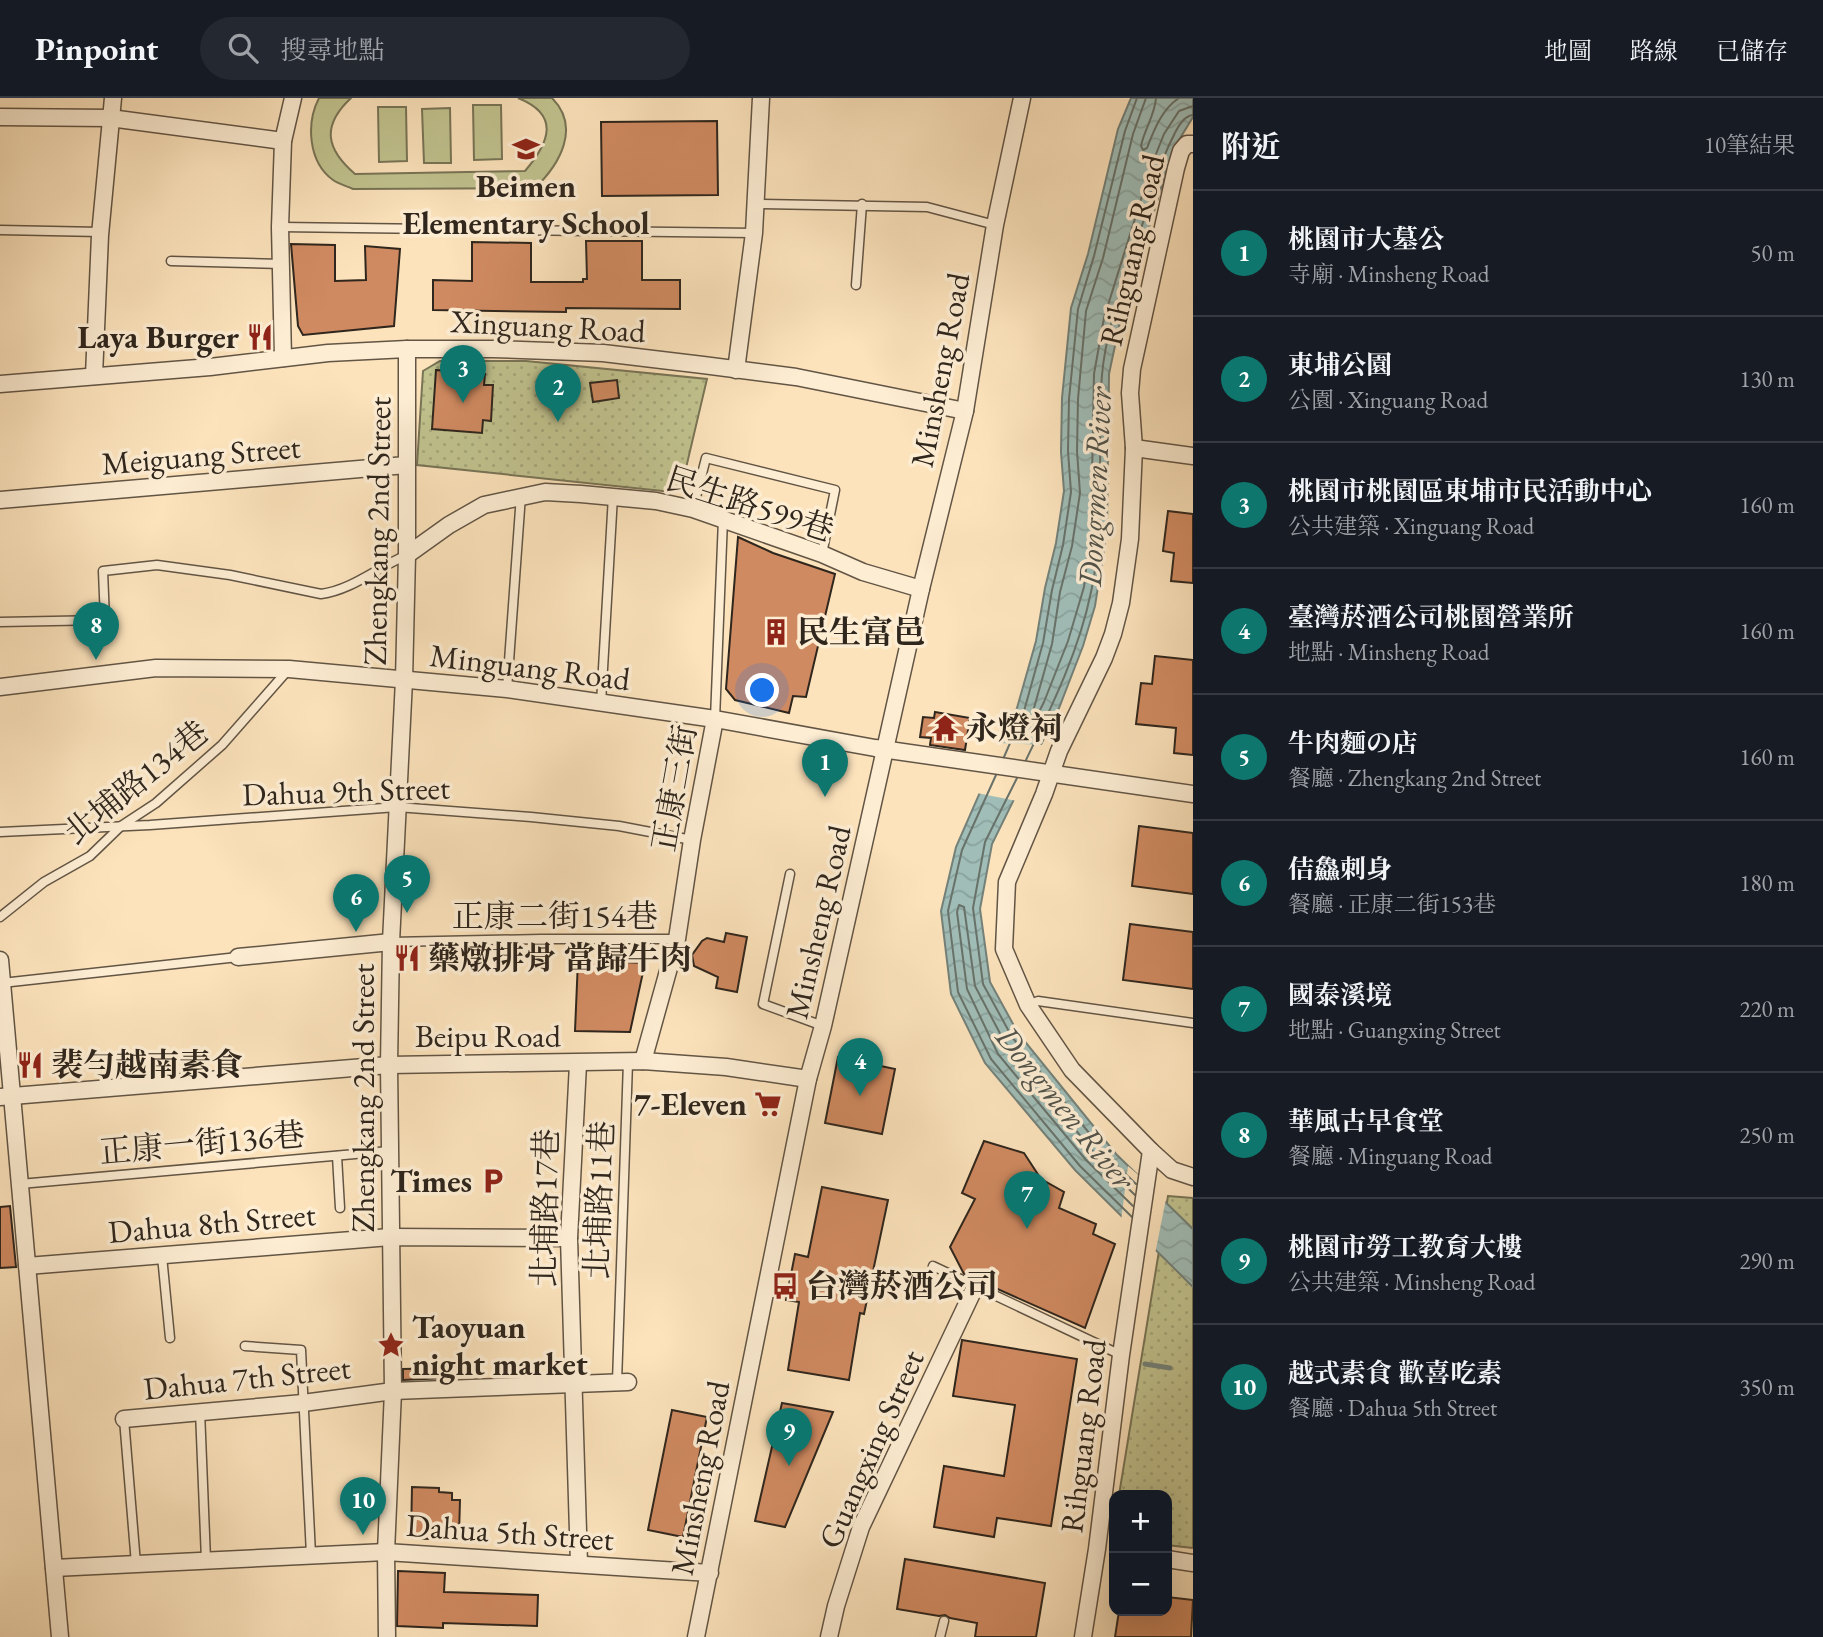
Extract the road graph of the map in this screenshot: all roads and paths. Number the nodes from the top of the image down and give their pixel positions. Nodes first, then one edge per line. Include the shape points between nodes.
1 (113, 98) edge
2 (293, 98) edge
3 (761, 98) edge
4 (1022, 98) edge
5 (0, 117) edge
6 (110, 118) junction
7 (283, 141) junction
8 (1193, 144) edge
9 (756, 204) junction
10 (862, 204) junction
11 (995, 225) junction
12 (280, 227) junction
13 (0, 230) edge
14 (101, 232) junction
15 (754, 233) junction
16 (171, 261) dead end
17 (281, 264) junction
18 (856, 285) dead end
19 (407, 349) junction
20 (283, 358) junction
21 (736, 370) junction
22 (94, 376) junction
23 (0, 384) edge
24 (965, 411) junction
25 (1134, 448) junction
26 (1193, 456) edge
27 (406, 465) junction
28 (521, 495) junction
29 (613, 496) junction
30 (0, 500) edge
31 (693, 509) junction
32 (723, 519) junction
33 (822, 554) junction
34 (407, 555) junction
35 (920, 589) junction
36 (0, 622) edge
37 (289, 669) junction
38 (404, 680) junction
39 (0, 687) edge
40 (507, 689) junction
41 (601, 704) junction
42 (715, 719) junction
43 (886, 750) junction
44 (1043, 774) junction
45 (1193, 794) edge
46 (397, 807) junction
47 (121, 826) junction
48 (0, 832) edge
49 (692, 840) junction
50 (790, 874) dead end
51 (0, 917) edge
52 (677, 939) junction
53 (391, 942) junction
54 (238, 957) joint
55 (0, 960) edge
56 (2, 984) junction
57 (1028, 1005) junction
58 (1193, 1023) edge
59 (823, 1026) junction
60 (636, 1062) junction
61 (578, 1063) junction
62 (389, 1065) junction
63 (808, 1079) junction
64 (6, 1096) edge
65 (389, 1151) junction
66 (1151, 1151) junction
67 (337, 1156) junction
68 (1193, 1177) edge
69 (20, 1184) junction
70 (340, 1208) dead end
71 (390, 1237) junction
72 (569, 1238) junction
73 (162, 1256) junction
74 (27, 1266) junction
75 (933, 1266) dead end
76 (975, 1287) junction
77 (170, 1338) dead end
78 (245, 1346) dead end
79 (1121, 1355) junction
80 (622, 1382) joint
81 (573, 1383) junction
82 (393, 1391) junction
83 (303, 1403) junction
84 (200, 1411) junction
85 (124, 1419) joint
86 (1097, 1549) junction
87 (1109, 1550) edge
88 (386, 1552) junction
89 (311, 1555) junction
90 (206, 1560) junction
91 (1172, 1560) edge
92 (1193, 1563) edge
93 (136, 1564) junction
94 (579, 1564) junction
95 (54, 1568) junction
96 (710, 1573) junction
97 (943, 1621) dead end
98 (60, 1637) edge
99 (387, 1637) edge
100 (696, 1637) edge
101 (829, 1637) edge
102 (940, 1637) edge
103 (1083, 1637) edge

1 - 6 street
2 - 7 street
3 - 9 street
4 - 11 street, Minsheng Road
5 - 6 street
6 - 7 street
6 - 14 street
7 - 12 street
8 - 25 street, Rihguang Road via 1181,151 1176,168 1132,369
9 - 10 lane
9 - 15 street
10 - 11 lane via 927,207
10 - 18 lane
11 - 24 street, Minsheng Road
12 - 15 lane
12 - 17 street
13 - 14 lane
14 - 22 street
15 - 21 street
16 - 17 lane
17 - 20 street
19 - 20 street, Xinguang Road
19 - 21 street, Xinguang Road via 603,353
19 - 27 street, Zhengkang 2nd Street
20 - 22 street, Xinguang Road
21 - 24 street, Xinguang Road via 796,377
22 - 23 street, Xinguang Road
24 - 35 street, Minsheng Road
25 - 26 street
25 - 44 street, Rihguang Road via 1130,538 1118,613 1104,658
27 - 30 street, Meiguang Street
27 - 34 street, Zhengkang 2nd Street
28 - 29 street, 民生路599巷
28 - 34 street, 民生路599巷 via 484,505
28 - 40 lane
29 - 31 street, 民生路599巷
29 - 41 lane
31 - 32 street, 民生路599巷
31 - 33 lane via 706,458 835,490
32 - 33 street, 民生路599巷
32 - 42 lane, 正康三街
33 - 35 street, 民生路599巷
34 - 36 lane via 347,587 321,594 157,565 103,571 105,620
34 - 38 street, Zhengkang 2nd Street
35 - 43 street, Minsheng Road
37 - 38 street, Minguang Road
37 - 39 street, Minguang Road via 156,668
37 - 47 lane, 北埔路134巷 via 222,745 156,803
38 - 40 street, Minguang Road
38 - 46 street, Zhengkang 2nd Street
40 - 41 street, Minguang Road
41 - 42 street, Minguang Road
42 - 43 street, Minguang Road
42 - 49 street, 正康三街
43 - 44 street
43 - 59 street, Minsheng Road
44 - 45 street
44 - 57 street, Rihguang Road via 1007,882 1004,949
46 - 47 lane, Dahua 9th Street
46 - 49 lane, Dahua 9th Street via 619,826
46 - 53 street, Zhengkang 2nd Street
47 - 48 lane, Dahua 9th Street
47 - 51 lane, 北埔路134巷 via 90,856 44,882
49 - 52 street, 正康三街
50 - 59 lane via 763,1004
52 - 53 lane, 正康二街154巷
52 - 60 street, 正康三街
53 - 54 street
53 - 62 street, Zhengkang 2nd Street
54 - 56 lane
55 - 56 street
56 - 64 street
57 - 58 lane via 1038,1001
57 - 66 street, Rihguang Road via 1072,1070
59 - 63 street, Minsheng Road
60 - 61 street, Beipu Road
60 - 63 street, Beipu Road via 726,1067
60 - 80 lane, 北埔路11巷
61 - 62 street, Beipu Road
61 - 72 street, 北埔路17巷
62 - 64 street, Beipu Road
62 - 65 street, Zhengkang 2nd Street
63 - 96 street, Minsheng Road
64 - 69 street
65 - 67 lane, 正康一街136巷
65 - 71 street, Zhengkang 2nd Street
66 - 68 street, Rihguang Road via 1172,1170
66 - 79 street, Rihguang Road
67 - 69 lane, 正康一街136巷
67 - 70 lane
69 - 74 street
71 - 72 street, Dahua 8th Street
71 - 73 street, Dahua 8th Street
71 - 82 street, Zhengkang 2nd Street
72 - 81 street, 北埔路17巷
73 - 74 street, Dahua 8th Street
73 - 77 lane
74 - 95 street
75 - 76 lane
76 - 79 lane
76 - 101 street, Guangxing Street via 861,1527
78 - 83 lane via 301,1350
79 - 86 street, Rihguang Road
80 - 81 street, Dahua 7th Street
81 - 82 street, Dahua 7th Street
81 - 94 street, 北埔路17巷
82 - 83 street, Dahua 7th Street
82 - 88 street, Zhengkang 2nd Street
83 - 84 street, Dahua 7th Street
83 - 89 lane
84 - 85 street, Dahua 7th Street
84 - 90 lane
85 - 93 lane
86 - 87 street
86 - 103 street, Rihguang Road
88 - 89 street, Dahua 5th Street
88 - 94 street, Dahua 5th Street
88 - 99 street, Zhengkang 2nd Street
89 - 90 street, Dahua 5th Street
90 - 93 street, Dahua 5th Street
91 - 92 street
93 - 95 street, Dahua 5th Street
94 - 96 street, Dahua 5th Street
95 - 98 street
96 - 100 street, Minsheng Road
97 - 102 lane

